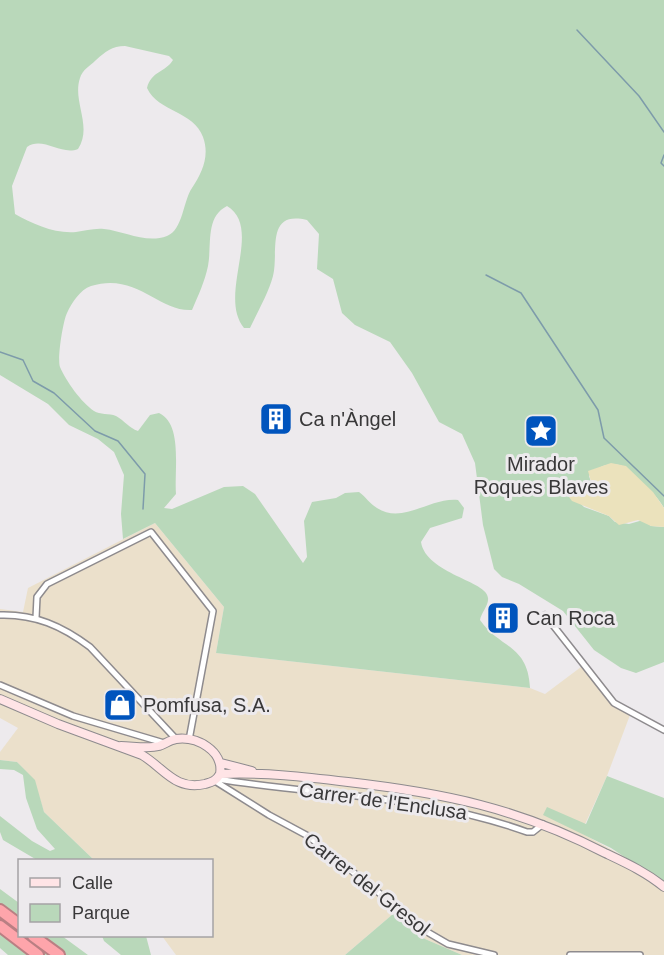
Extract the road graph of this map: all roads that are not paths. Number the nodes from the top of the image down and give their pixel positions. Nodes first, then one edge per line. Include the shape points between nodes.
1 (0, 615) edge
2 (545, 615) dead end
3 (36, 618) junction
4 (0, 685) edge
5 (0, 699) edge
6 (664, 730) edge
7 (176, 739) junction
8 (189, 740) junction
9 (162, 744) junction
10 (122, 746) junction
11 (154, 763) junction
12 (221, 763) junction
13 (262, 774) junction
14 (218, 778) junction
15 (544, 824) junction
16 (664, 887) edge
17 (0, 910) edge
18 (18, 924) edge
19 (0, 926) edge
20 (34, 937) edge
21 (38, 955) edge
22 (58, 955) edge
23 (494, 955) edge
24 (570, 955) edge
25 (640, 955) edge

1 - 3 street
2 - 6 street via 614,703
3 - 7 street via 90,646
3 - 8 street via 37,597 47,584 151,532 213,611
4 - 9 street via 73,716
5 - 10 street
7 - 8 street
7 - 9 street
8 - 12 street via 213,751
9 - 10 street
9 - 11 street
10 - 11 street
11 - 14 street via 182,784 196,786
12 - 13 street
12 - 14 street
13 - 14 street
13 - 15 street via 426,791
14 - 15 street, Carrer de l'Enclusa via 419,802 527,832
14 - 23 street, Carrer del Gresol via 269,815 308,836 429,933 448,944
15 - 16 street via 650,875
17 - 18 highway
19 - 21 highway
20 - 22 highway
24 - 25 street

